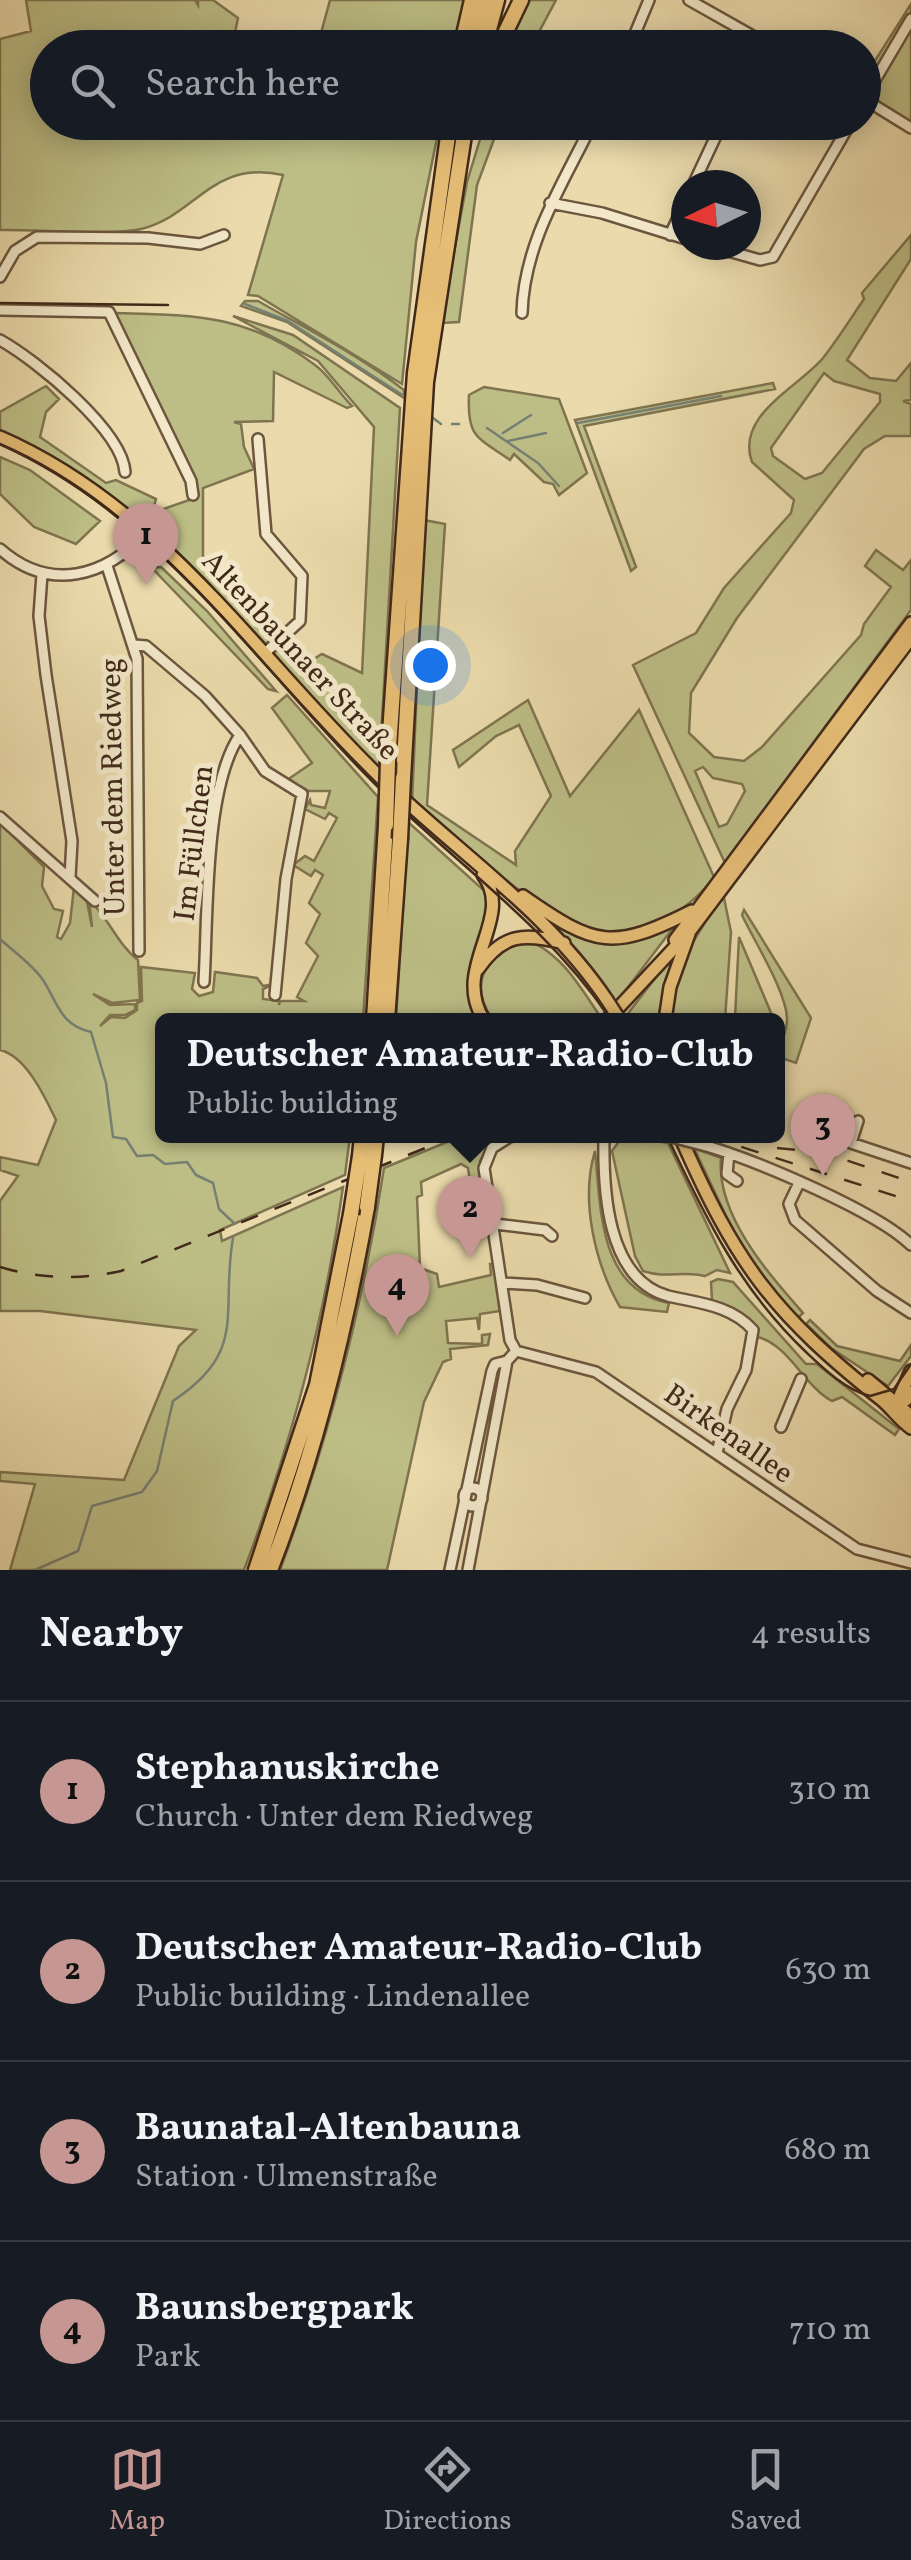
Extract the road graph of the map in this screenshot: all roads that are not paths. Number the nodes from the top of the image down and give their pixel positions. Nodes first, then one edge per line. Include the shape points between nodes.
1 (472, 0) edge
2 (484, 0) edge
3 (498, 0) edge
4 (510, 0) edge
5 (520, 0) edge
6 (649, 0) edge
7 (689, 0) edge
8 (911, 19) edge
9 (465, 30) edge
10 (476, 30) edge
11 (489, 30) edge
12 (502, 30) edge
13 (506, 30) edge
14 (636, 30) edge
15 (742, 30) edge
16 (881, 70) edge
17 (881, 109) edge
18 (911, 128) edge
19 (449, 140) edge
20 (463, 140) edge
21 (470, 140) edge
22 (583, 140) edge
23 (715, 140) edge
24 (841, 140) edge
25 (700, 170) edge
26 (550, 203) junction
27 (451, 204) junction
28 (670, 234) edge
29 (224, 235) dead end
30 (761, 260) edge
31 (0, 277) edge
32 (0, 310) edge
33 (522, 313) dead end
34 (0, 340) edge
35 (421, 378) junction
36 (0, 437) edge
37 (258, 439) dead end
38 (414, 444) junction
39 (125, 472) dead end
40 (193, 495) dead end
41 (147, 532) junction
42 (0, 549) edge
43 (107, 566) junction
44 (42, 574) junction
45 (911, 623) edge
46 (911, 638) edge
47 (134, 645) junction
48 (266, 652) junction
49 (240, 734) junction
50 (0, 817) edge
51 (738, 860) junction
52 (475, 863) junction
53 (70, 877) junction
54 (506, 888) junction
55 (714, 892) junction
56 (95, 900) dead end
57 (693, 910) junction
58 (690, 931) junction
59 (564, 943) junction
60 (672, 948) junction
61 (140, 951) dead end
62 (473, 977) junction
63 (204, 982) dead end
64 (275, 994) dead end
65 (374, 1013) edge
66 (388, 1013) edge
67 (481, 1013) edge
68 (613, 1013) edge
69 (616, 1013) edge
70 (666, 1013) edge
71 (858, 1121) dead end
72 (364, 1143) edge
73 (373, 1143) edge
74 (500, 1143) edge
75 (605, 1143) edge
76 (683, 1143) edge
77 (695, 1143) edge
78 (729, 1153) junction
79 (367, 1156) junction
80 (911, 1163) edge
81 (737, 1181) dead end
82 (798, 1185) junction
83 (495, 1224) junction
84 (552, 1236) dead end
85 (911, 1245) edge
86 (502, 1283) junction
87 (585, 1298) dead end
88 (911, 1313) edge
89 (516, 1352) junction
90 (507, 1361) junction
91 (911, 1371) edge
92 (801, 1379) dead end
93 (911, 1392) edge
94 (892, 1408) junction
95 (911, 1416) edge
96 (781, 1427) dead end
97 (911, 1428) edge
98 (718, 1454) junction
99 (464, 1496) junction
100 (481, 1499) junction
101 (911, 1563) edge
102 (256, 1570) edge
103 (270, 1570) edge
104 (450, 1570) edge
105 (468, 1570) edge

1 - 9 highway
2 - 10 highway
3 - 11 highway
4 - 12 highway
5 - 13 highway
6 - 14 street
7 - 15 street
8 - 16 street
17 - 18 street
19 - 35 highway
20 - 27 highway
21 - 27 highway
22 - 26 street
23 - 25 street
24 - 30 street via 773,257
26 - 28 street
26 - 33 street
27 - 35 highway
29 - 31 street via 200,244 37,237 15,251
32 - 40 street via 109,312
34 - 39 street via 66,391 124,455
35 - 38 highway
36 - 41 main road, Altenbaunaer Straße via 54,462
37 - 48 street via 264,528 302,576 300,622
38 - 65 highway, bridge
38 - 66 highway, bridge
41 - 43 street
41 - 48 main road, Altenbaunaer Straße
42 - 44 street
43 - 44 street via 70,576
43 - 47 street, Unter dem Riedweg
44 - 53 street via 40,622 72,841
45 - 51 main road
46 - 51 main road
47 - 49 street, Im Füllchen via 146,646
47 - 61 street, Unter dem Riedweg
48 - 52 main road, Altenbaunaer Straße via 377,774
49 - 63 street, Im Füllchen via 216,807
49 - 64 street via 264,771 302,794
50 - 53 street
51 - 55 main road
52 - 54 main road, Altenbaunaer Straße
52 - 62 main road via 494,907
53 - 56 street
54 - 57 main road via 570,928 602,938 642,936
54 - 59 main road
55 - 57 main road
55 - 58 main road
57 - 60 main road
58 - 60 main road
58 - 70 main road
59 - 62 main road via 511,937
59 - 69 main road, bridge
60 - 68 main road
62 - 67 main road
71 - 80 street via 851,1143
72 - 79 highway
73 - 79 highway
74 - 83 street via 484,1168
75 - 98 street via 612,1224 638,1280 654,1292 722,1309 752,1330
76 - 94 main road via 747,1270 794,1326
77 - 78 street, bridge
78 - 81 street via 726,1174
78 - 82 street
79 - 102 highway, bridge via 316,1386
79 - 103 highway, bridge via 367,1207 348,1313 318,1432
82 - 85 street via 874,1218
82 - 88 street via 789,1204 793,1216 837,1263
83 - 84 street
83 - 86 street
86 - 87 street
86 - 89 street
89 - 90 street
89 - 98 street, Birkenallee via 596,1372
90 - 99 street via 492,1370
90 - 100 street
91 - 94 main road
92 - 96 street
93 - 94 main road
94 - 95 main road
94 - 97 main road
98 - 101 street, Birkenallee via 857,1549
99 - 100 street via 471,1506
99 - 104 street
100 - 105 street

